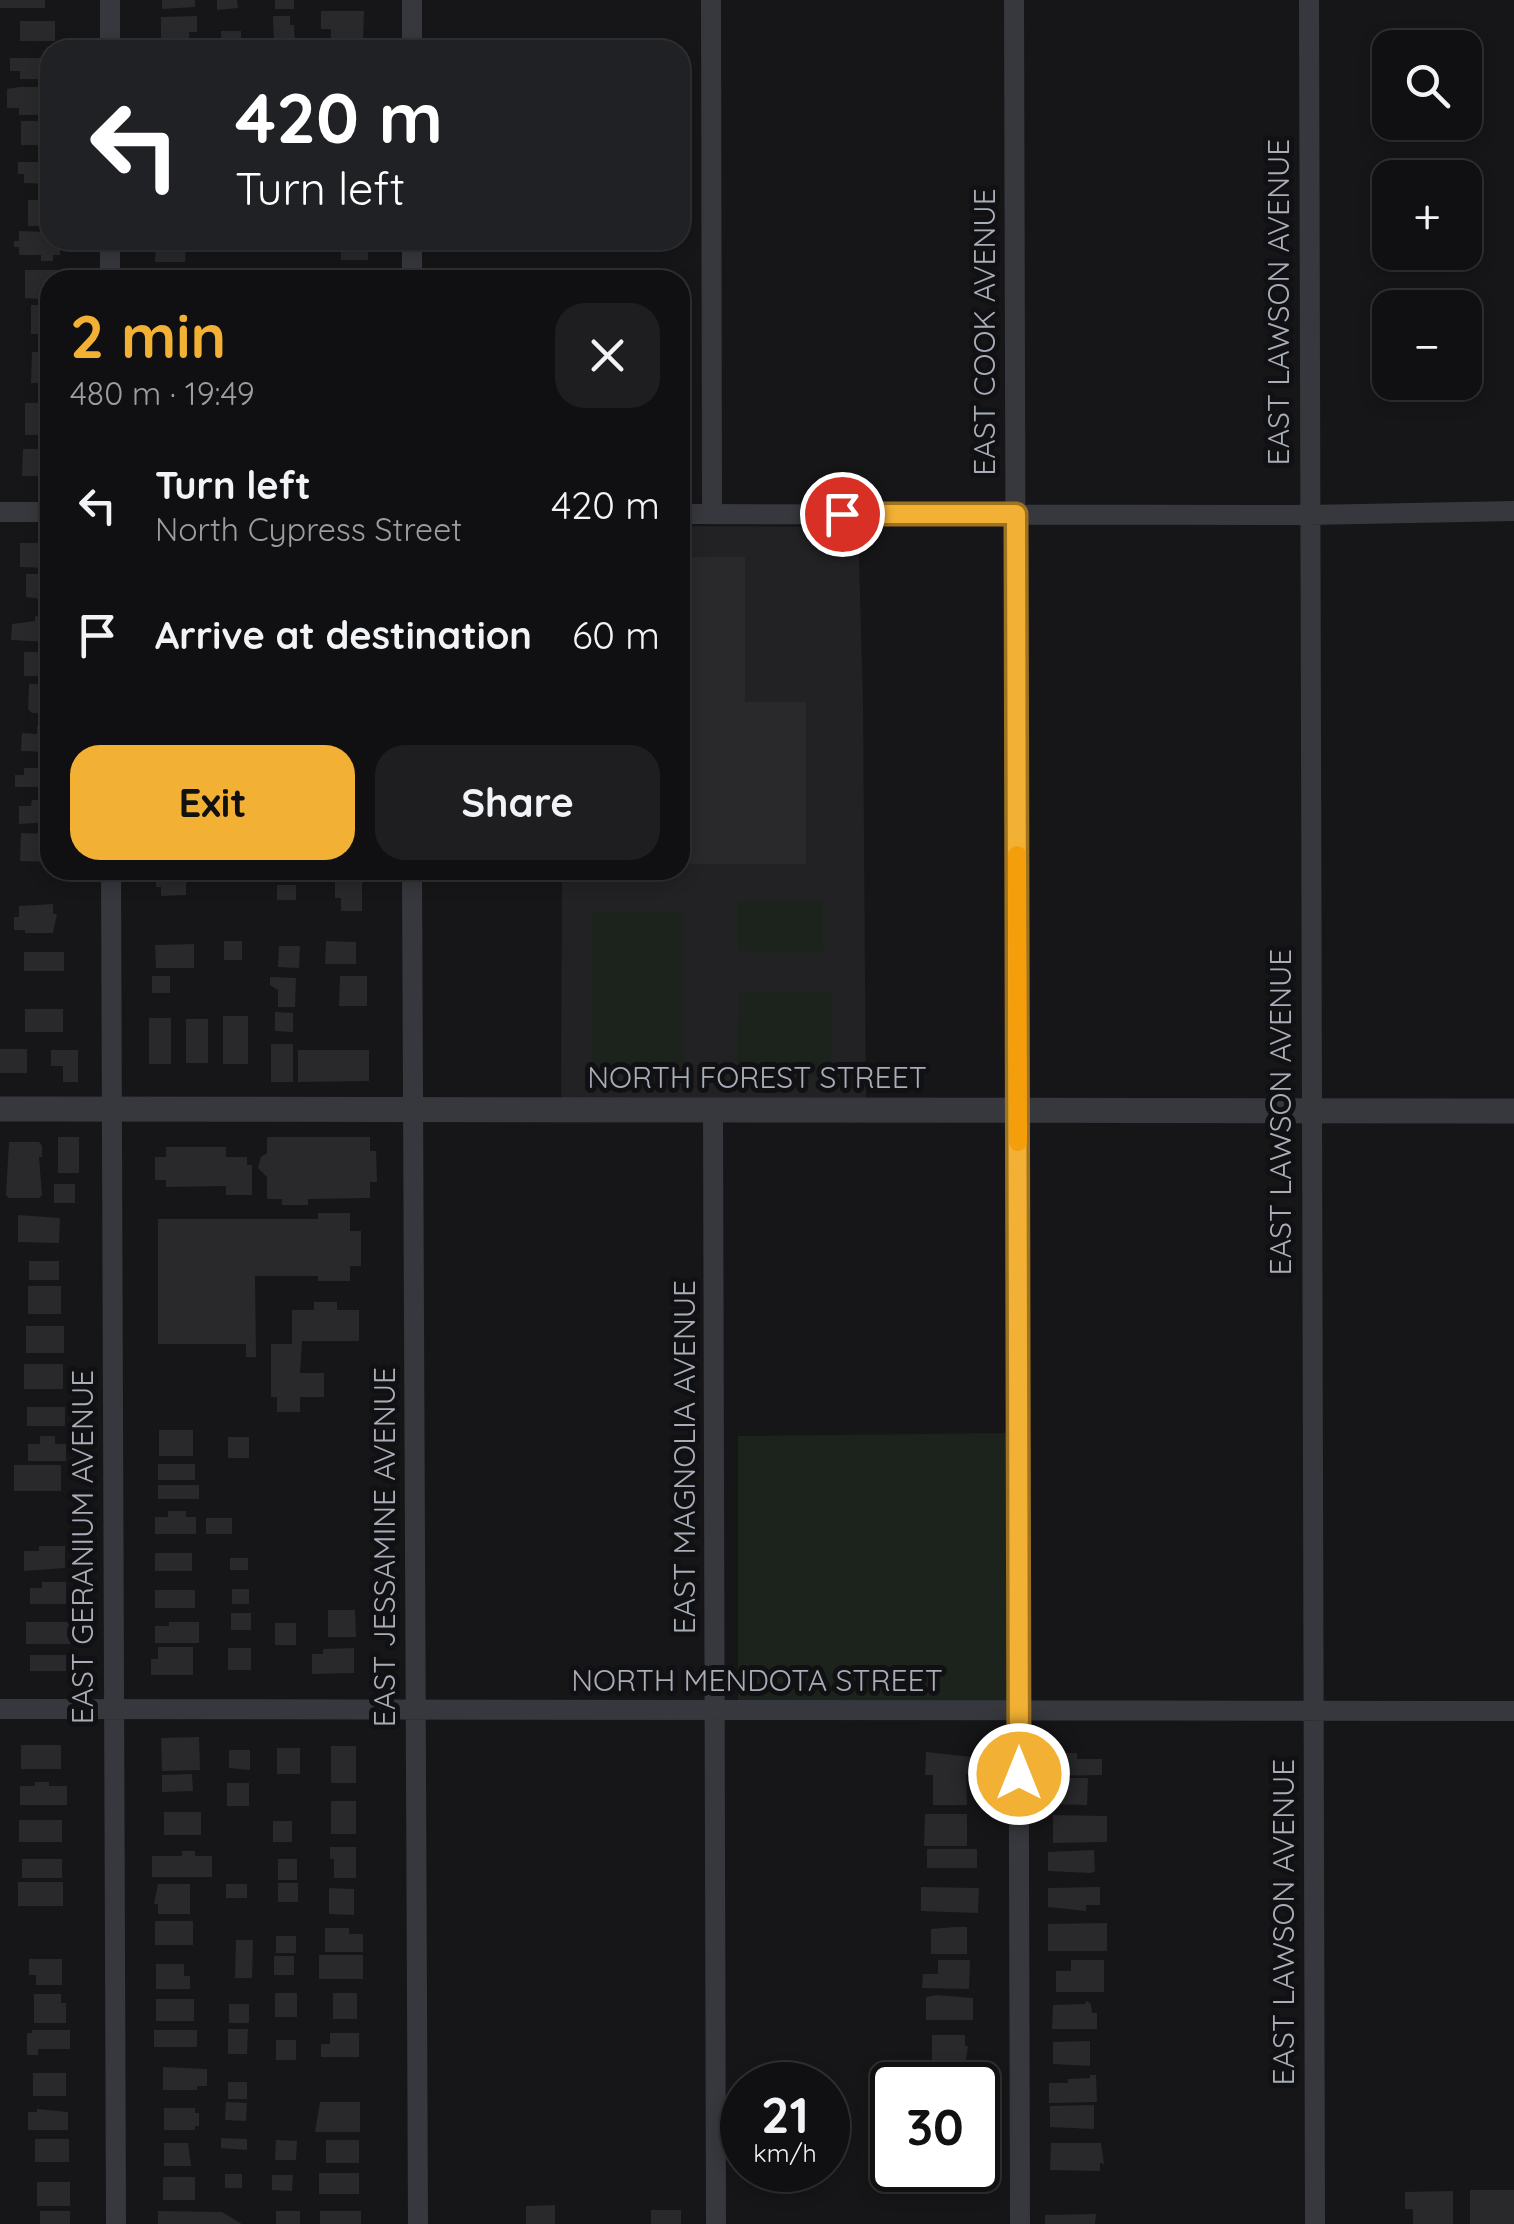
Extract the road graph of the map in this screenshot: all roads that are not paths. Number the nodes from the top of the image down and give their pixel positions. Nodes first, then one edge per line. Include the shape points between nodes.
1 (110, 0) edge
2 (412, 0) edge
3 (711, 0) edge
4 (1014, 0) edge
5 (1308, 0) edge
6 (110, 40) edge
7 (412, 40) edge
8 (0, 512) edge
9 (40, 512) edge
10 (1514, 512) edge
11 (690, 514) edge
12 (712, 514) junction
13 (1016, 514) junction
14 (1309, 515) junction
15 (111, 880) edge
16 (412, 880) edge
17 (0, 1109) edge
18 (111, 1109) junction
19 (412, 1110) junction
20 (714, 1110) junction
21 (1018, 1110) junction
22 (1311, 1111) junction
23 (1514, 1111) edge
24 (0, 1709) edge
25 (114, 1709) junction
26 (416, 1710) junction
27 (715, 1710) junction
28 (1019, 1711) junction
29 (1312, 1711) junction
30 (1514, 1711) edge
31 (116, 2224) edge
32 (418, 2224) edge
33 (716, 2224) edge
34 (1020, 2224) edge
35 (1315, 2224) edge

1 - 6 street
2 - 7 street
3 - 12 street
4 - 13 street, EAST COOK AVENUE
5 - 14 street, EAST LAWSON AVENUE
8 - 9 street
10 - 14 street
11 - 12 street
12 - 13 street
13 - 14 street
13 - 21 street, EAST COOK AVENUE
14 - 22 street, EAST LAWSON AVENUE
15 - 18 street, EAST GERANIUM AVENUE
16 - 19 street, EAST JESSAMINE AVENUE
17 - 18 street, NORTH FOREST STREET
18 - 19 street, NORTH FOREST STREET
18 - 25 street, EAST GERANIUM AVENUE
19 - 20 street, NORTH FOREST STREET
19 - 26 street, EAST JESSAMINE AVENUE
20 - 21 street, NORTH FOREST STREET
20 - 27 street, EAST MAGNOLIA AVENUE
21 - 22 street, NORTH FOREST STREET
21 - 28 street, EAST COOK AVENUE
22 - 23 street, NORTH FOREST STREET
22 - 29 street, EAST LAWSON AVENUE
24 - 25 street, NORTH MENDOTA STREET
25 - 26 street, NORTH MENDOTA STREET
25 - 31 street, EAST GERANIUM AVENUE
26 - 27 street, NORTH MENDOTA STREET
26 - 32 street, EAST JESSAMINE AVENUE
27 - 28 street, NORTH MENDOTA STREET
27 - 33 street, EAST MAGNOLIA AVENUE
28 - 29 street, NORTH MENDOTA STREET
28 - 34 street, EAST COOK AVENUE
29 - 30 street, NORTH MENDOTA STREET
29 - 35 street, EAST LAWSON AVENUE

